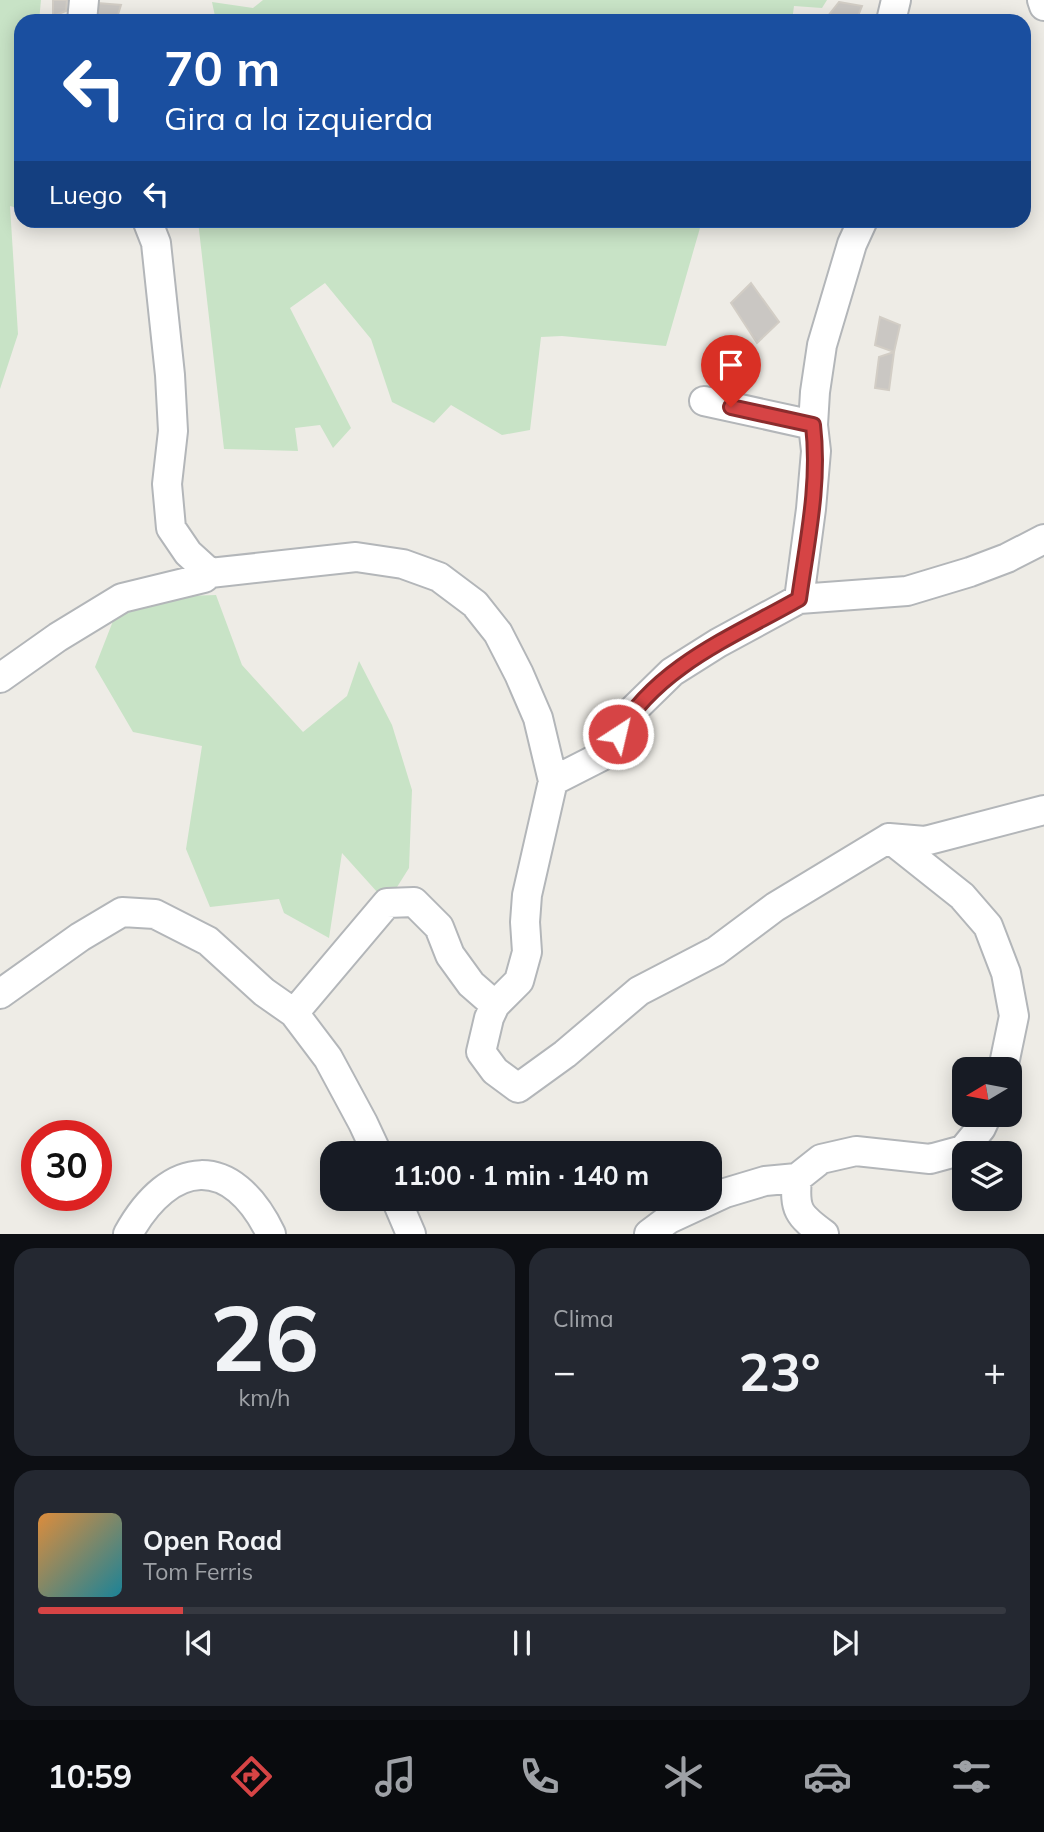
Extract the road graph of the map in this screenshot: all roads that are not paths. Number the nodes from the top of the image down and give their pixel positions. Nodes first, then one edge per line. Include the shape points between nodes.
1 (1042, 0) edge
2 (1044, 6) edge
3 (150, 228) edge
4 (859, 228) edge
5 (704, 401) dead end
6 (813, 425) junction
7 (1044, 539) edge
8 (210, 573) junction
9 (799, 599) junction
10 (0, 678) edge
11 (553, 781) junction
12 (1044, 810) edge
13 (889, 838) junction
14 (0, 994) edge
15 (495, 1004) junction
16 (294, 1013) junction
17 (1005, 1057) edge
18 (981, 1127) edge
19 (371, 1141) edge
20 (797, 1178) junction
21 (401, 1211) edge
22 (128, 1234) edge
23 (271, 1234) edge
24 (411, 1234) edge
25 (649, 1234) edge
26 (824, 1234) edge

1 - 2 street
3 - 8 street via 156,243 170,375 173,431 167,484 171,528 188,553
4 - 6 street via 822,345
5 - 6 street
6 - 9 street via 815,463
7 - 9 street via 995,563 907,591
8 - 10 street via 122,598
8 - 11 street via 356,557 403,564 439,577 475,604 498,633 538,718
9 - 11 street via 671,672 629,714 606,754
11 - 15 street via 527,895 527,952 519,981
12 - 13 street via 925,841
13 - 15 street via 775,907 716,951 639,991 518,1088 495,1072 481,1052
13 - 17 street via 962,896 988,926 1006,973 1014,1016
14 - 16 street via 122,912 155,914 208,941
15 - 16 street via 471,984 450,956 439,927 414,902 387,903
16 - 19 street via 328,1058
18 - 20 street via 963,1150 930,1159 856,1151 821,1159
20 - 25 street via 765,1181 725,1193 669,1219
20 - 26 street via 795,1201 805,1220
21 - 24 street
22 - 23 street via 139,1214 164,1191 199,1173 218,1176 239,1188 261,1213

